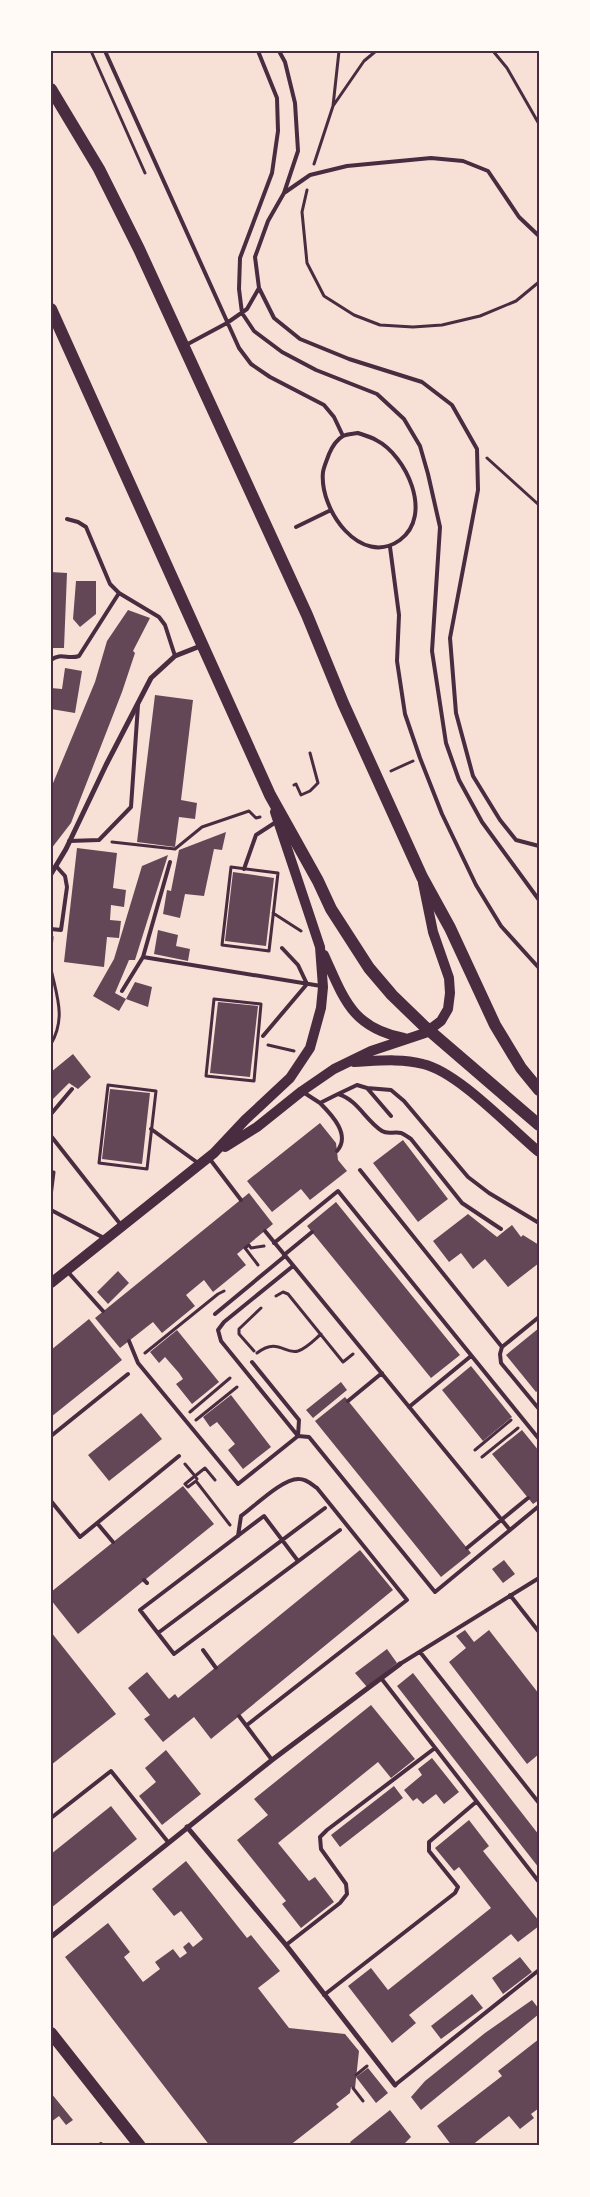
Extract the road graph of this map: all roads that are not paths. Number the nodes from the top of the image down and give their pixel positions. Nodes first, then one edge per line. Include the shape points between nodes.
1 (105, 51) edge
2 (258, 51) edge
3 (279, 51) edge
4 (51, 89) edge
5 (284, 193) junction
6 (539, 236) edge
7 (260, 288) junction
8 (51, 309) edge
9 (242, 313) junction
10 (227, 323) junction
11 (184, 346) junction
12 (343, 436) junction
13 (331, 510) junction
14 (67, 519) dead end
15 (296, 527) dead end
16 (390, 547) junction
17 (118, 593) junction
18 (203, 645) junction
19 (175, 656) junction
20 (51, 660) edge
21 (138, 703) junction
22 (270, 795) junction
23 (278, 821) junction
24 (69, 842) junction
25 (539, 846) edge
26 (170, 862) dead end
27 (56, 866) junction
28 (244, 869) road end
29 (51, 874) edge
30 (422, 877) junction
31 (539, 900) edge
32 (51, 929) edge
33 (320, 947) junction
34 (282, 948) dead end
35 (143, 958) junction
36 (539, 968) edge
37 (308, 984) junction
38 (323, 987) junction
39 (122, 991) dead end
40 (263, 1036) dead end
41 (406, 1039) junction
42 (348, 1062) junction
43 (367, 1088) junction
44 (72, 1089) dead end
45 (539, 1090) edge
46 (302, 1091) junction
47 (338, 1094) junction
48 (320, 1103) junction
49 (51, 1114) edge
50 (391, 1116) dead end
51 (539, 1125) edge
52 (151, 1129) road end
53 (51, 1136) edge
54 (337, 1150) dead end
55 (539, 1152) edge
56 (211, 1155) junction
57 (200, 1164) junction
58 (360, 1170) dead end
59 (240, 1200) dead end
60 (51, 1210) edge
61 (539, 1224) edge
62 (122, 1227) junction
63 (502, 1229) dead end
64 (264, 1231) dead end
65 (312, 1232) dead end
66 (106, 1239) junction
67 (273, 1242) junction
68 (284, 1255) junction
69 (294, 1266) junction
70 (67, 1271) junction
71 (51, 1283) edge
72 (103, 1311) dead end
73 (215, 1314) dead end
74 (539, 1317) edge
75 (129, 1341) dead end
76 (502, 1347) junction
77 (471, 1356) junction
78 (252, 1362) dead end
79 (382, 1373) junction
80 (128, 1374) dead end
81 (348, 1401) dead end
82 (409, 1407) junction
83 (539, 1409) edge
84 (51, 1436) edge
85 (298, 1436) junction
86 (539, 1439) edge
87 (179, 1456) road end
88 (528, 1498) dead end
89 (51, 1501) edge
90 (539, 1506) edge
91 (325, 1508) dead end
92 (501, 1520) junction
93 (97, 1523) junction
94 (340, 1530) dead end
95 (510, 1530) junction
96 (238, 1536) junction
97 (282, 1540) junction
98 (113, 1542) dead end
99 (467, 1548) dead end
100 (298, 1561) junction
101 (539, 1578) edge
102 (510, 1595) junction
103 (539, 1632) edge
104 (158, 1633) junction
105 (203, 1650) dead end
106 (420, 1652) junction
107 (400, 1664) joint
108 (216, 1668) dead end
109 (381, 1678) junction
110 (239, 1716) dead end
111 (247, 1725) junction
112 (435, 1748) junction
113 (272, 1760) junction
114 (476, 1802) junction
115 (539, 1803) edge
116 (51, 1818) edge
117 (187, 1827) junction
118 (168, 1842) junction
119 (539, 1882) edge
120 (51, 1938) edge
121 (286, 1945) junction
122 (539, 1970) edge
123 (324, 1995) junction
124 (51, 2033) edge
125 (395, 2085) joint
126 (140, 2146) edge

1 - 10 lane
2 - 9 lane via 277,98 278,131 272,174 240,258
3 - 5 lane via 285,62 295,104 298,151
4 - 11 main road via 103,176
5 - 6 lane via 310,175 347,166 431,158 464,161 488,171 519,217
5 - 7 lane via 268,220 255,257
7 - 9 lane
7 - 25 lane via 274,318 300,338 349,359 422,382 452,406 477,449 478,490 450,638 456,713 473,776 500,820 516,840
8 - 18 main road
9 - 10 lane
9 - 31 lane via 254,331 282,352 316,370 377,394 404,419 420,446 440,527 432,651 446,743 459,780 482,822
10 - 11 lane
10 - 12 lane via 251,364 270,378 324,405
11 - 30 main road
12 - 13 lane via 333,445 323,474
12 - 16 lane via 358,433 377,440 400,462 412,482 414,520 404,536
13 - 15 lane
13 - 16 lane via 340,524 362,545 377,549
14 - 17 lane via 86,528 110,584
16 - 36 lane via 399,615 397,661 405,714 420,758 476,885 501,926
17 - 19 lane via 159,616
17 - 20 lane via 79,656 60,655
18 - 19 street
18 - 22 main road
19 - 21 street via 151,678
21 - 24 street
21 - 24 lane via 131,807 99,840
22 - 23 main road
22 - 51 main road via 332,909 381,984 419,1022
23 - 28 lane via 256,835
23 - 33 main road
24 - 27 street
26 - 35 lane
27 - 29 street
27 - 32 lane via 65,876 68,887 62,930
30 - 41 main road via 433,932 449,978 450,993 448,1009 441,1021 432,1030
30 - 45 main road via 450,928 502,1039
33 - 38 main road
33 - 41 main road via 358,1018 378,1031
34 - 37 lane via 298,965
35 - 37 lane
35 - 39 lane
37 - 38 lane
37 - 40 lane
38 - 56 main road via 316,1030 301,1063 279,1090
41 - 42 main road
42 - 46 main road
42 - 55 main road via 397,1060 435,1067 457,1081
43 - 47 lane via 357,1085
43 - 50 lane
43 - 61 lane via 391,1090 468,1177
44 - 49 lane
46 - 48 lane
46 - 56 main road via 257,1128
47 - 48 lane
47 - 63 lane via 361,1108 375,1127 410,1139 462,1203
48 - 54 lane via 333,1117 343,1138
52 - 57 lane
53 - 62 lane
56 - 57 main road
56 - 59 lane
57 - 62 main road
58 - 76 lane
60 - 66 lane
62 - 66 main road
64 - 67 lane
65 - 68 lane
66 - 70 main road
67 - 68 lane
67 - 77 lane via 338,1191
68 - 69 lane
68 - 73 lane
69 - 79 lane
69 - 85 lane via 218,1330 220,1341
70 - 71 main road
70 - 72 lane
74 - 76 lane
75 - 85 lane via 137,1360 238,1484
76 - 83 lane via 501,1363
77 - 82 lane
77 - 86 lane
78 - 85 lane via 299,1420
79 - 81 lane
79 - 82 lane
80 - 84 lane
82 - 92 lane
85 - 95 lane via 309,1436 435,1592
87 - 93 lane
88 - 92 lane
89 - 93 lane via 80,1536
90 - 95 lane
91 - 97 lane
92 - 95 lane
92 - 99 lane
93 - 98 lane
94 - 100 lane
96 - 97 lane via 264,1516
96 - 104 lane via 140,1610
96 - 111 lane via 242,1516 285,1482 308,1481 407,1600
97 - 100 lane
97 - 104 lane
100 - 104 lane via 174,1654
101 - 102 lane
102 - 103 lane
102 - 106 lane
105 - 108 lane
106 - 107 lane
106 - 115 lane
107 - 109 street
109 - 112 lane
109 - 113 street
110 - 111 lane
111 - 113 lane
112 - 114 lane
112 - 121 lane via 320,1838 321,1850 346,1884 347,1894
113 - 117 street
114 - 119 lane
114 - 123 lane via 429,1842 429,1851 458,1887 455,1893
116 - 118 lane via 111,1771
117 - 118 street
117 - 121 street
118 - 120 street
121 - 123 street
122 - 125 lane
123 - 125 street
124 - 126 main road

